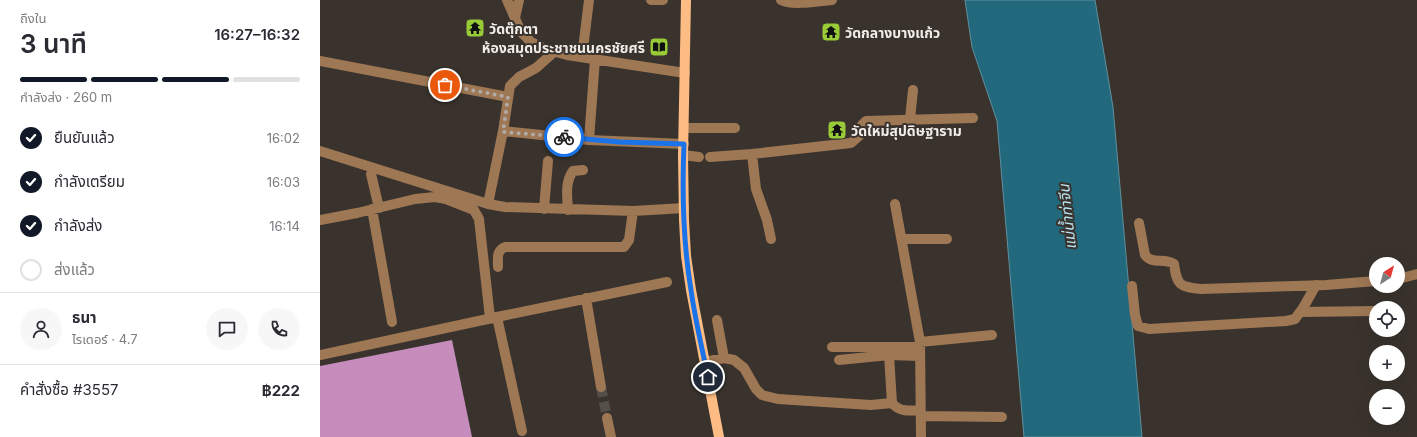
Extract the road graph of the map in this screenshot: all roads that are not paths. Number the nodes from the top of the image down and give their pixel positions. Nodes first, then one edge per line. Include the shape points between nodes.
1 (507, 0) edge
2 (519, 0) edge
3 (590, 0) edge
4 (652, 0) edge
5 (663, 0) edge
6 (686, 0) edge
7 (781, 0) edge
8 (832, 0) edge
9 (515, 18) junction
10 (554, 52) junction
11 (582, 57) junction
12 (595, 59) junction
13 (320, 61) edge
14 (685, 73) junction
15 (913, 90) dead end
16 (508, 97) junction
17 (973, 118) dead end
18 (910, 119) junction
19 (684, 128) junction
20 (735, 128) dead end
21 (503, 132) junction
22 (589, 140) junction
23 (684, 144) junction
24 (320, 151) edge
25 (752, 154) junction
26 (684, 155) junction
27 (548, 161) dead end
28 (583, 170) dead end
29 (371, 174) dead end
30 (488, 204) junction
31 (895, 204) dead end
32 (684, 208) junction
33 (375, 209) junction
34 (544, 209) junction
35 (568, 210) junction
36 (633, 211) junction
37 (320, 220) edge
38 (1139, 223) dead end
39 (947, 238) dead end
40 (771, 239) dead end
41 (902, 240) junction
42 (498, 267) dead end
43 (1417, 274) edge
44 (1405, 277) edge
45 (1369, 281) edge
46 (666, 282) dead end
47 (1316, 285) junction
48 (1132, 286) dead end
49 (586, 298) junction
50 (1369, 311) edge
51 (1300, 312) junction
52 (493, 318) junction
53 (717, 320) dead end
54 (392, 322) dead end
55 (992, 334) dead end
56 (832, 347) dead end
57 (920, 348) junction
58 (320, 355) edge
59 (889, 355) junction
60 (724, 358) junction
61 (839, 360) dead end
62 (705, 362) junction
63 (601, 387) tunnel mouth
64 (892, 403) junction
65 (921, 413) junction
66 (1002, 417) dead end
67 (607, 418) tunnel mouth
68 (522, 431) dead end
69 (611, 437) edge
70 (719, 437) edge
71 (921, 437) edge

1 - 9 street
2 - 9 street
3 - 11 street
4 - 5 street
6 - 14 main road
7 - 8 street via 796,3
9 - 10 street via 520,32 531,42
10 - 11 street
10 - 16 street via 510,86
11 - 12 street
12 - 14 street
12 - 22 street
13 - 16 street
14 - 19 main road
15 - 18 street
16 - 21 street
17 - 18 street
18 - 25 street via 866,121 859,136 851,143 842,145
19 - 20 street
19 - 23 main road
21 - 22 street
21 - 30 street
22 - 23 street
23 - 26 main road
24 - 30 street
25 - 26 street via 704,157
25 - 40 street via 756,189
26 - 32 main road
27 - 34 street
28 - 35 street via 573,171 569,176
29 - 33 street
30 - 34 street
31 - 41 street
32 - 36 street
32 - 62 main road via 691,290
33 - 37 street
33 - 52 street via 435,197 474,210 479,219
33 - 54 street
34 - 35 street
35 - 36 street
36 - 42 street via 629,240 624,247 505,247 498,253
38 - 47 street via 1145,255 1151,260 1170,261 1174,264 1178,283 1187,288
39 - 41 street
41 - 57 street
43 - 44 street
45 - 47 street
46 - 49 street
47 - 51 street
48 - 51 street via 1138,326 1149,329 1286,321 1295,318
49 - 52 street
49 - 63 street
50 - 51 street
52 - 58 street
52 - 68 street
53 - 60 street
55 - 57 street
56 - 57 street
57 - 59 street
57 - 65 street
59 - 61 street
59 - 64 street
60 - 62 street
60 - 64 street via 734,360 744,368 762,395 778,399
62 - 70 main road
64 - 65 street via 895,407
65 - 66 street
65 - 71 street
67 - 69 street

